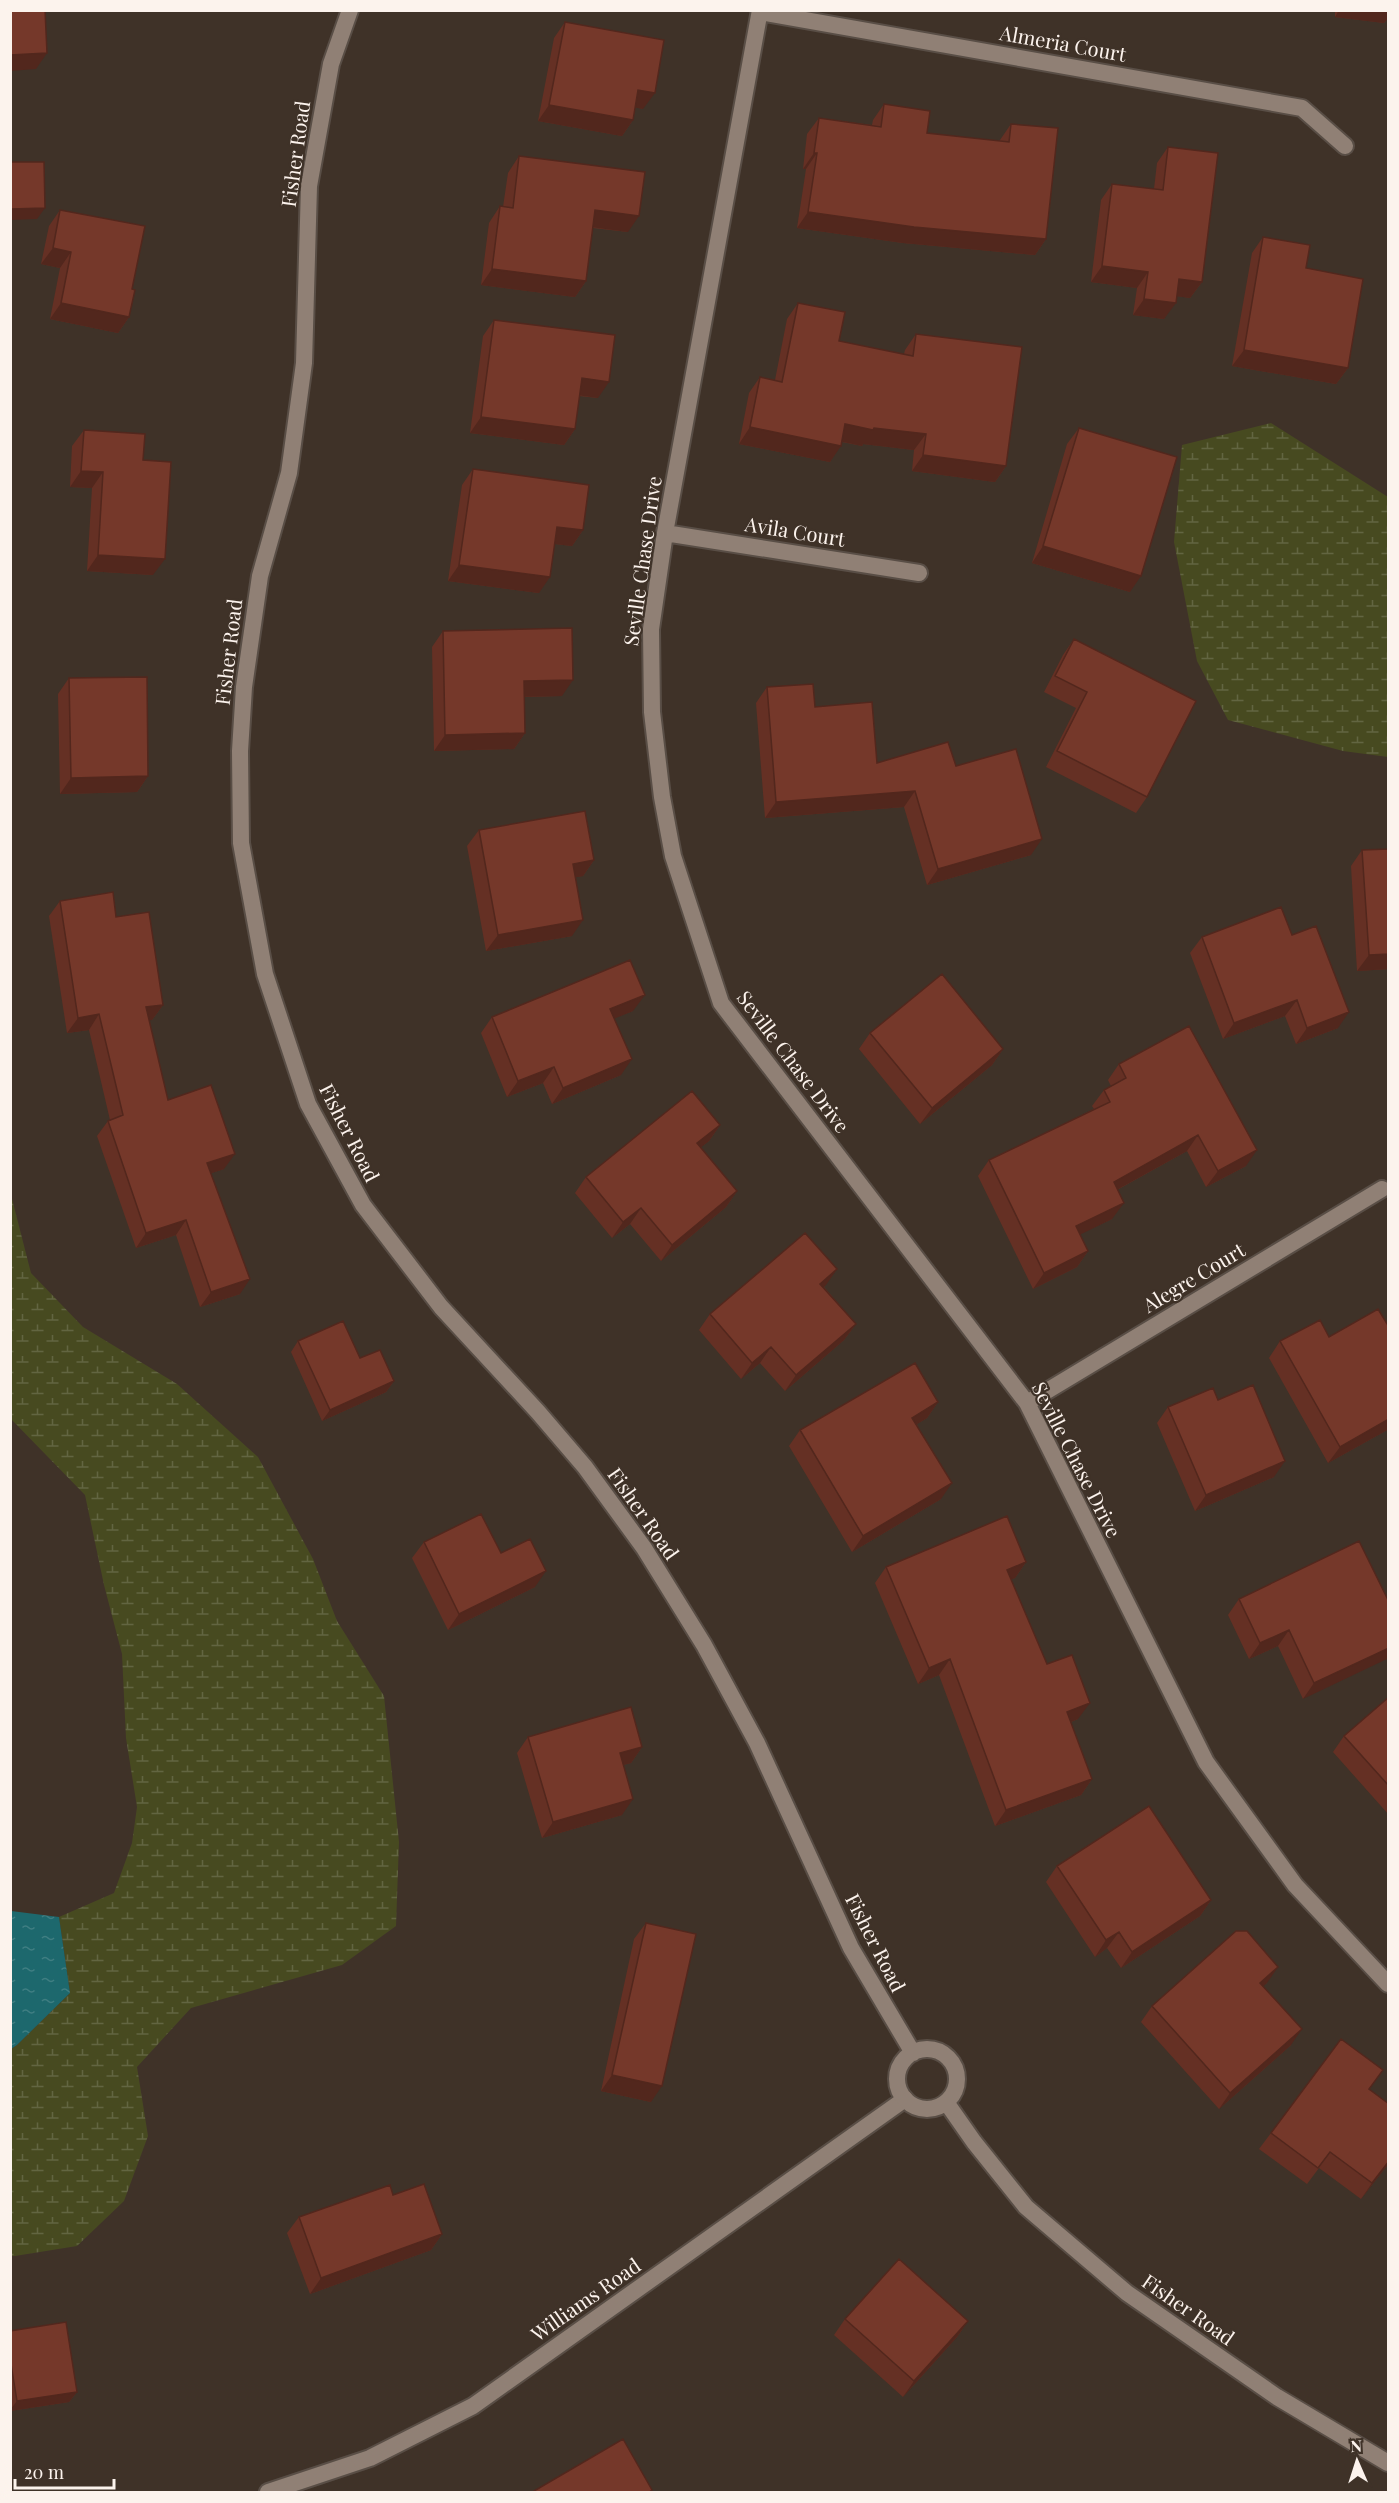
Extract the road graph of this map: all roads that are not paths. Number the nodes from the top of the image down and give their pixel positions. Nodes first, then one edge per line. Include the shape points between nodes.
1 (350, 10) edge
2 (760, 11) edge
3 (1345, 146) dead end
4 (665, 533) junction
5 (919, 573) dead end
6 (1382, 1189) dead end
7 (1027, 1403) junction
8 (1389, 1984) edge
9 (913, 2053) junction
10 (904, 2099) junction
11 (945, 2102) junction
12 (1389, 2463) edge
13 (268, 2493) edge

1 - 9 street, Fisher Road via 331,64 309,186 304,363 289,472 260,576 244,687 241,843 265,974 308,1104 363,1204 441,1307 585,1467 644,1548 757,1743 852,1948
2 - 3 street, Almeria Court via 1302,108
2 - 4 street, Seville Chase Drive
4 - 5 street, Avila Court
4 - 7 street, Seville Chase Drive via 651,629 652,712 662,797 673,856 721,1004
6 - 7 street, Alegre Court
7 - 8 street, Seville Chase Drive via 1206,1762 1294,1886
9 - 10 street via 897,2072
9 - 11 street via 936,2050 952,2060 956,2089
10 - 11 street via 924,2109
10 - 13 street, Williams Road via 473,2406 370,2458
11 - 12 street, Fisher Road via 1026,2207 1127,2293 1277,2397

